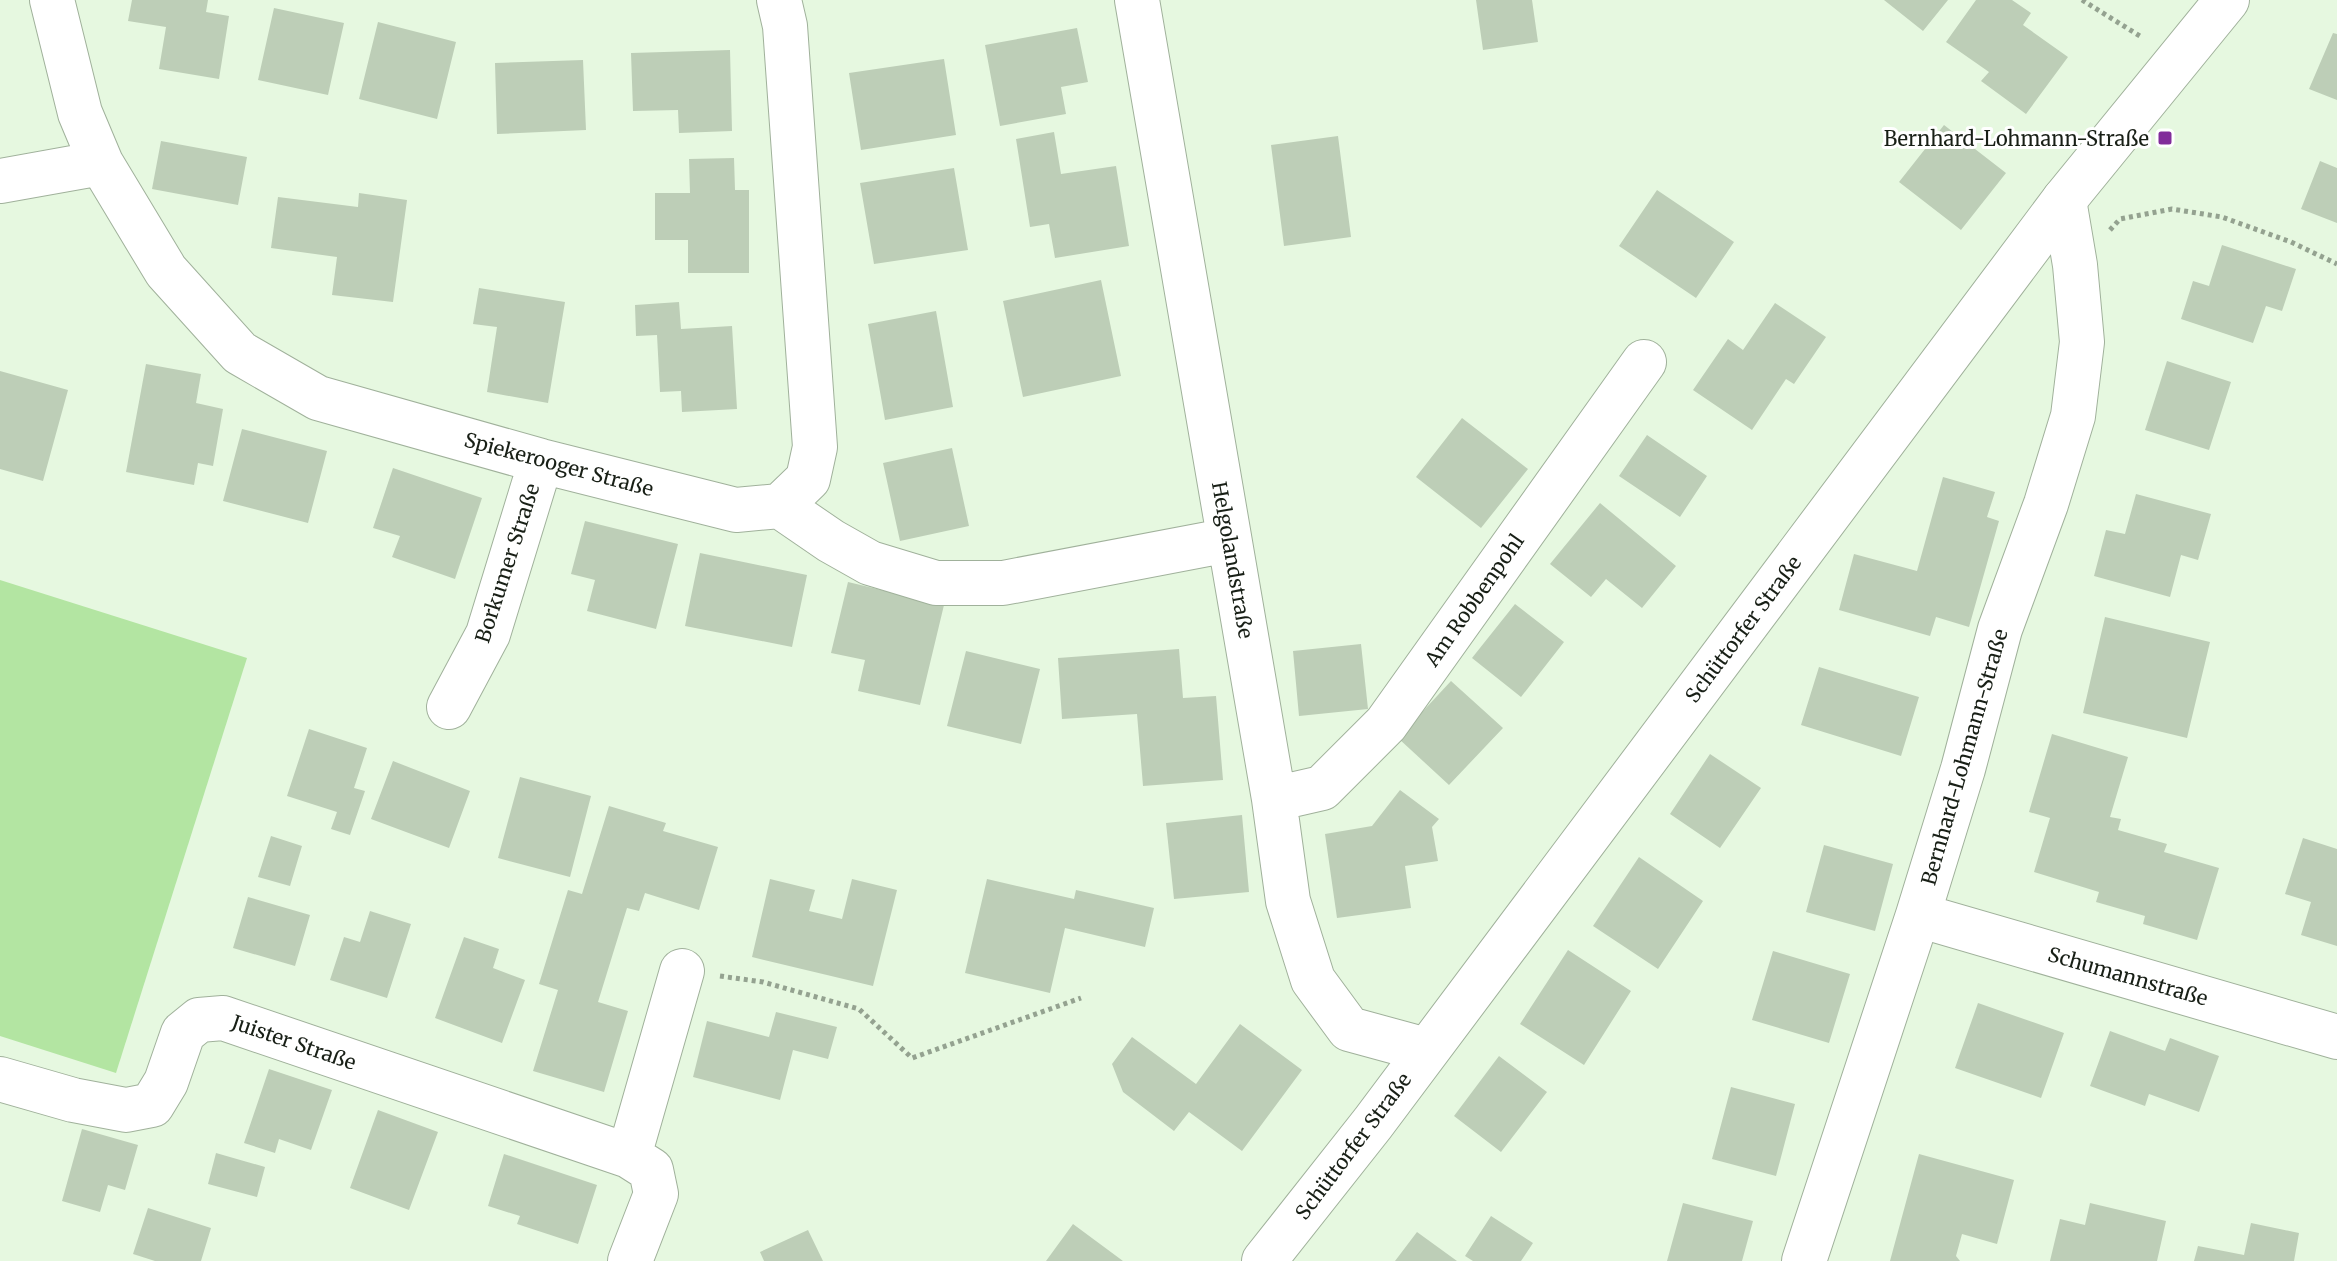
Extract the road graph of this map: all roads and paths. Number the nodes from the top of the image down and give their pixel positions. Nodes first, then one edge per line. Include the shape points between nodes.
1 (52, 0) edge
2 (779, 0) edge
3 (1137, 0) edge
4 (2082, 0) edge
5 (2227, 0) edge
6 (2178, 60) junction
7 (101, 163) junction
8 (0, 181) edge
9 (2064, 200) junction
10 (2337, 264) edge
11 (2075, 265) junction
12 (1644, 362) dead end
13 (541, 461) junction
14 (780, 506) junction
15 (1229, 540) junction
16 (449, 707) dead end
17 (1274, 799) junction
18 (1918, 915) junction
19 (682, 971) joint
20 (1081, 998) dead end
21 (2337, 1037) edge
22 (1426, 1050) junction
23 (0, 1079) edge
24 (629, 1156) junction
25 (630, 1261) edge
26 (1264, 1261) edge
27 (1804, 1261) edge

1 - 7 street, Spiekerooger Straße via 80,113
2 - 14 street via 815,447 808,479
3 - 15 street, Helgolandstraße
4 - 6 path
5 - 6 street, Schüttorfer Straße
6 - 9 street, Schüttorfer Straße
7 - 8 street
7 - 13 street, Spiekerooger Straße via 166,271 240,353 318,398
9 - 11 street, Bernhard-Lohmann-Straße
9 - 22 street, Schüttorfer Straße
10 - 11 path via 2222,217 2172,209 2120,219
11 - 18 street, Bernhard-Lohmann-Straße via 2082,342 2073,416 2000,629
12 - 17 street, Am Robbenpohl via 1386,724 1322,788
13 - 14 street, Spiekerooger Straße via 736,510
13 - 16 street, Borkumer Straße via 488,634
14 - 15 street via 870,563 936,583 1003,583
15 - 17 street, Helgolandstraße
17 - 22 street, Helgolandstraße via 1288,901 1313,980 1349,1029
18 - 21 street, Schumannstraße
18 - 27 street, Bernhard-Lohmann-Straße
19 - 20 path via 763,982 859,1009 912,1058
19 - 24 street
22 - 26 street, Schüttorfer Straße
23 - 24 street, Juister Straße via 126,1110 152,1105 183,1033 199,1020 223,1018
24 - 25 street, Juister Straße via 651,1170 656,1194

